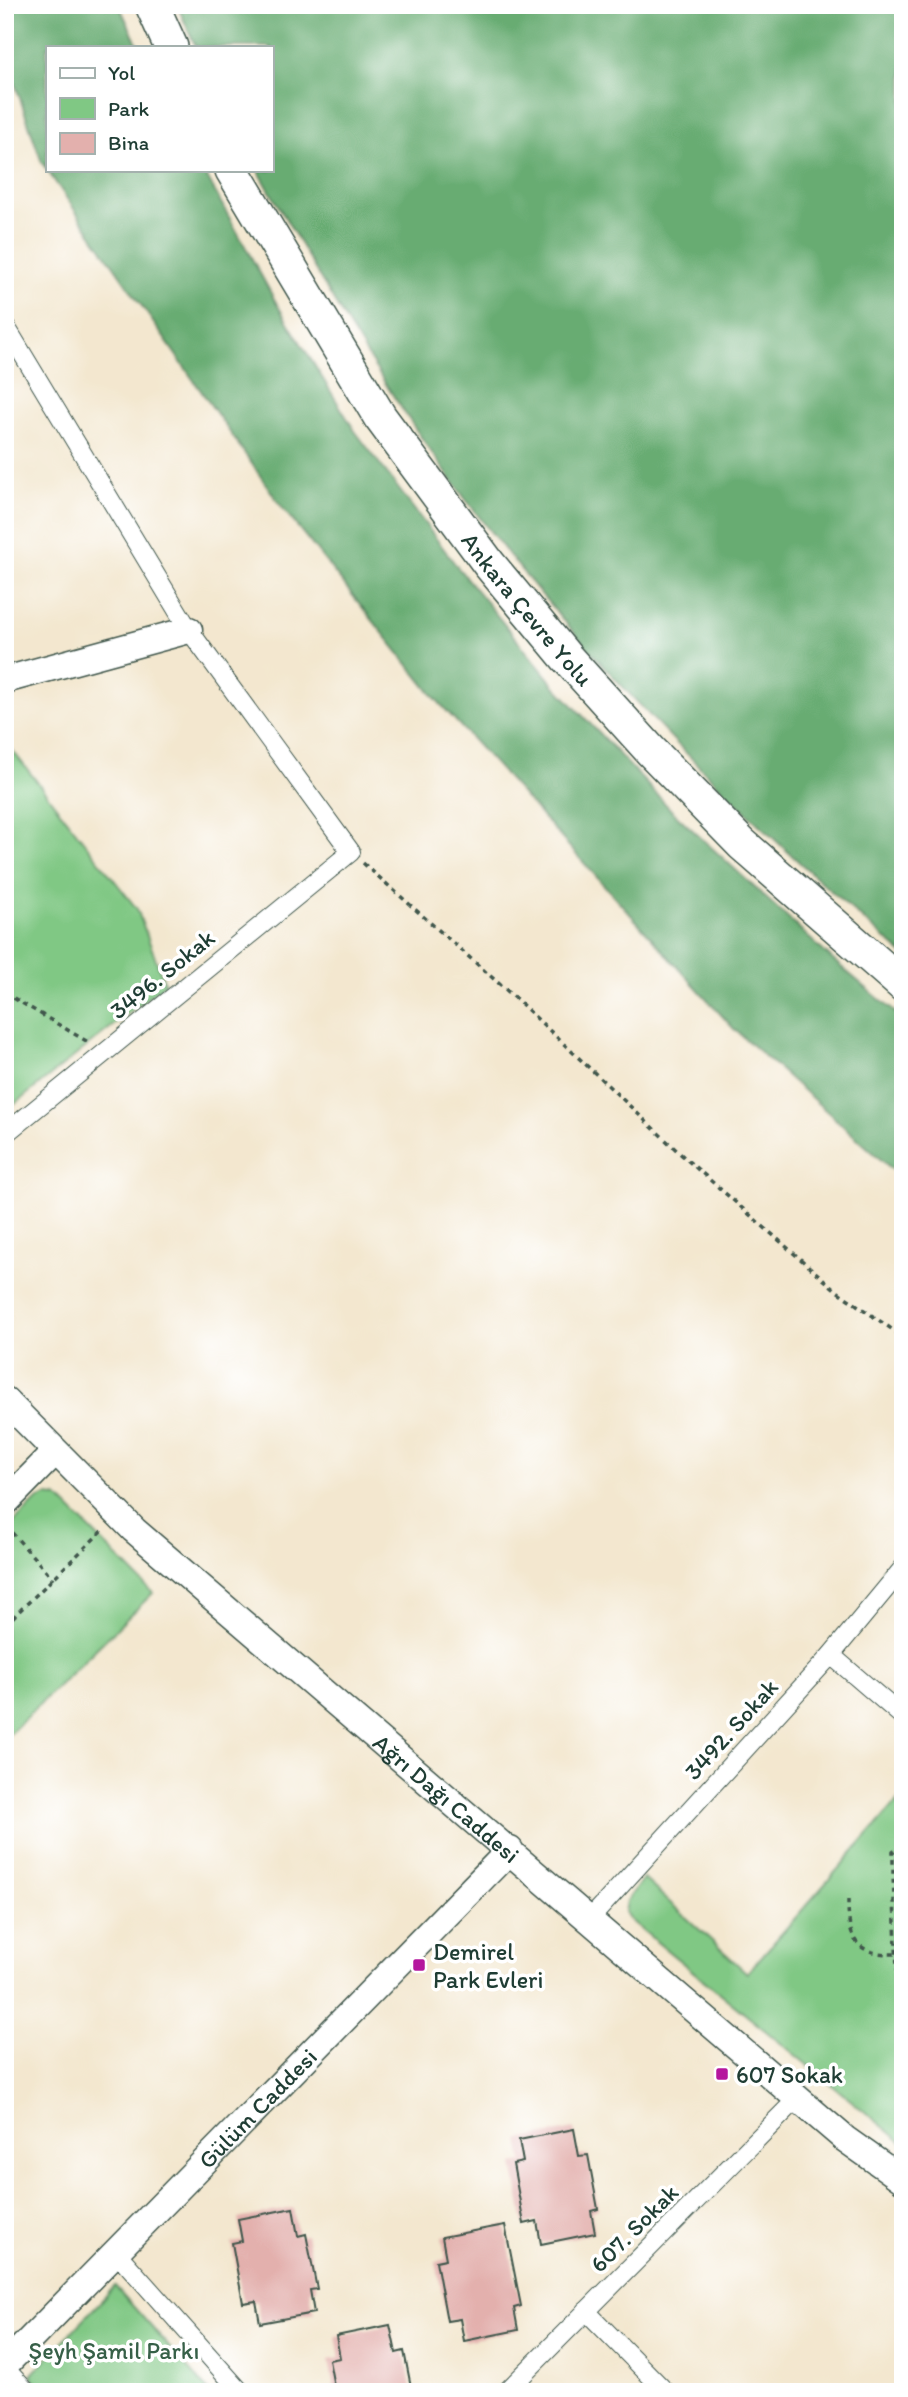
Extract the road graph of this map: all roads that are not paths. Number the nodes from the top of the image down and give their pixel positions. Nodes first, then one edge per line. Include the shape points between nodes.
1 (152, 5) edge
2 (171, 46) edge
3 (233, 172) edge
4 (5, 324) edge
5 (189, 630) junction
6 (5, 680) edge
7 (903, 985) edge
8 (5, 1134) edge
9 (5, 1400) edge
10 (55, 1452) junction
11 (5, 1503) edge
12 (903, 1568) edge
13 (831, 1655) junction
14 (903, 1717) edge
15 (510, 1850) junction
16 (590, 1919) junction
17 (797, 2098) junction
18 (903, 2180) edge
19 (116, 2252) junction
20 (586, 2311) junction
21 (5, 2366) edge
22 (27, 2392) edge
23 (242, 2392) edge
24 (506, 2392) edge
25 (666, 2392) edge

1 - 2 highway
3 - 7 highway, Ankara Çevre Yolu via 380,417 489,564 623,720 742,844
4 - 5 street
5 - 6 main road
5 - 8 street, 3496. Sokak via 351,852
9 - 10 main road, Ağrı Dağı Caddesi
10 - 11 main road
10 - 15 main road, Ağrı Dağı Caddesi via 118,1515
12 - 13 street, 3492. Sokak
13 - 14 street
13 - 16 street, 3492. Sokak
15 - 16 main road, Ağrı Dağı Caddesi
15 - 19 main road, Gülüm Caddesi
16 - 17 main road, Ağrı Dağı Caddesi
17 - 18 main road, Ağrı Dağı Caddesi
17 - 20 street, 607. Sokak
19 - 21 main road, Gülüm Caddesi
19 - 23 street
20 - 24 street, 607. Sokak
20 - 25 street
21 - 22 street

